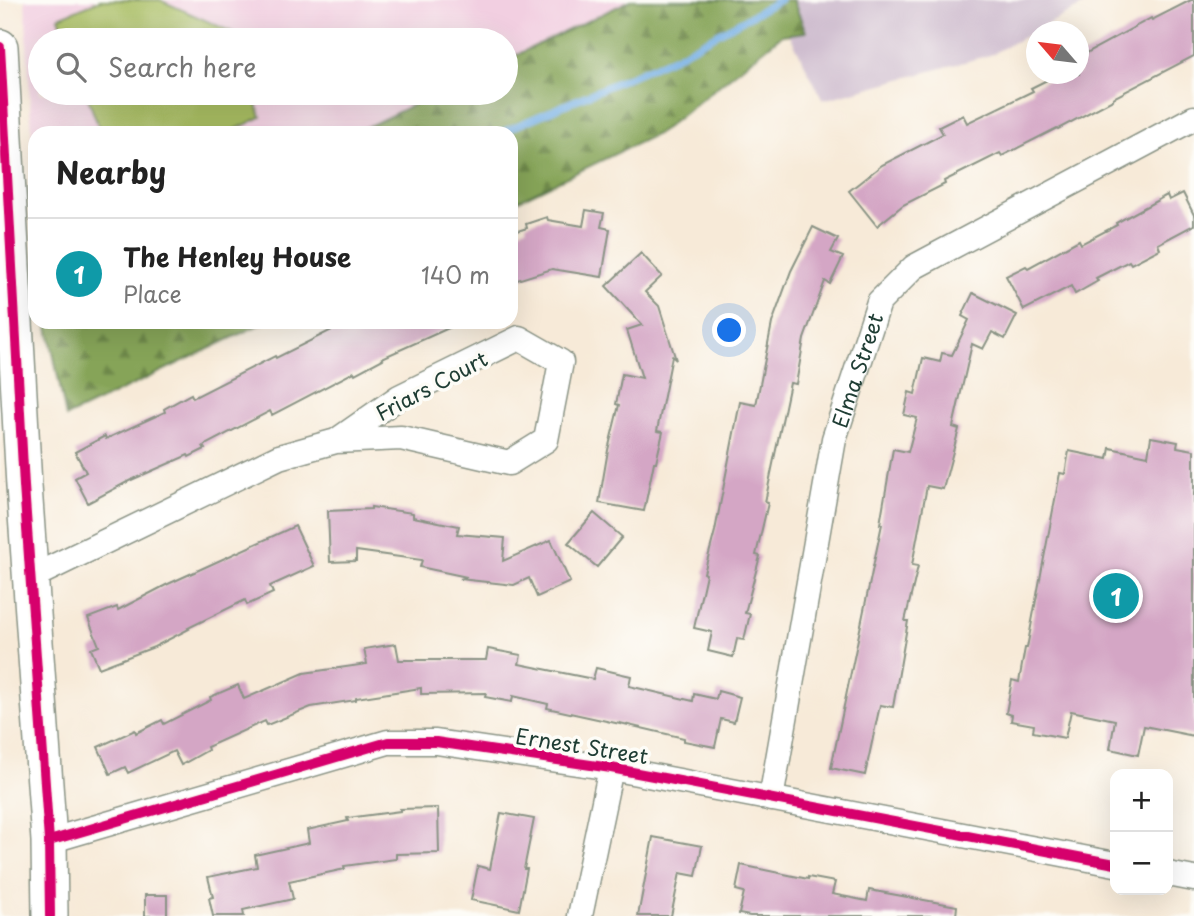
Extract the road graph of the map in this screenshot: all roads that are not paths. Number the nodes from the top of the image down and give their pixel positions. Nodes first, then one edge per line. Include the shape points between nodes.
1 (0, 47) edge
2 (1194, 118) edge
3 (336, 441) junction
4 (30, 578) junction
5 (611, 768) junction
6 (771, 799) junction
7 (49, 841) junction
8 (1110, 863) edge
9 (1173, 875) edge
10 (1194, 879) edge
11 (50, 916) edge
12 (580, 916) edge

1 - 4 main road
2 - 6 street, Elma Street via 914,267 879,302 834,439
3 - 3 street, Friars Court via 401,438 509,463 546,440 561,362 519,338 399,397
3 - 4 street, Friars Court via 279,457
4 - 7 main road
5 - 6 street, Ernest Street
5 - 7 street, Ernest Street via 436,741 388,743
5 - 12 street
6 - 8 street, Ernest Street
7 - 11 main road
9 - 10 street

